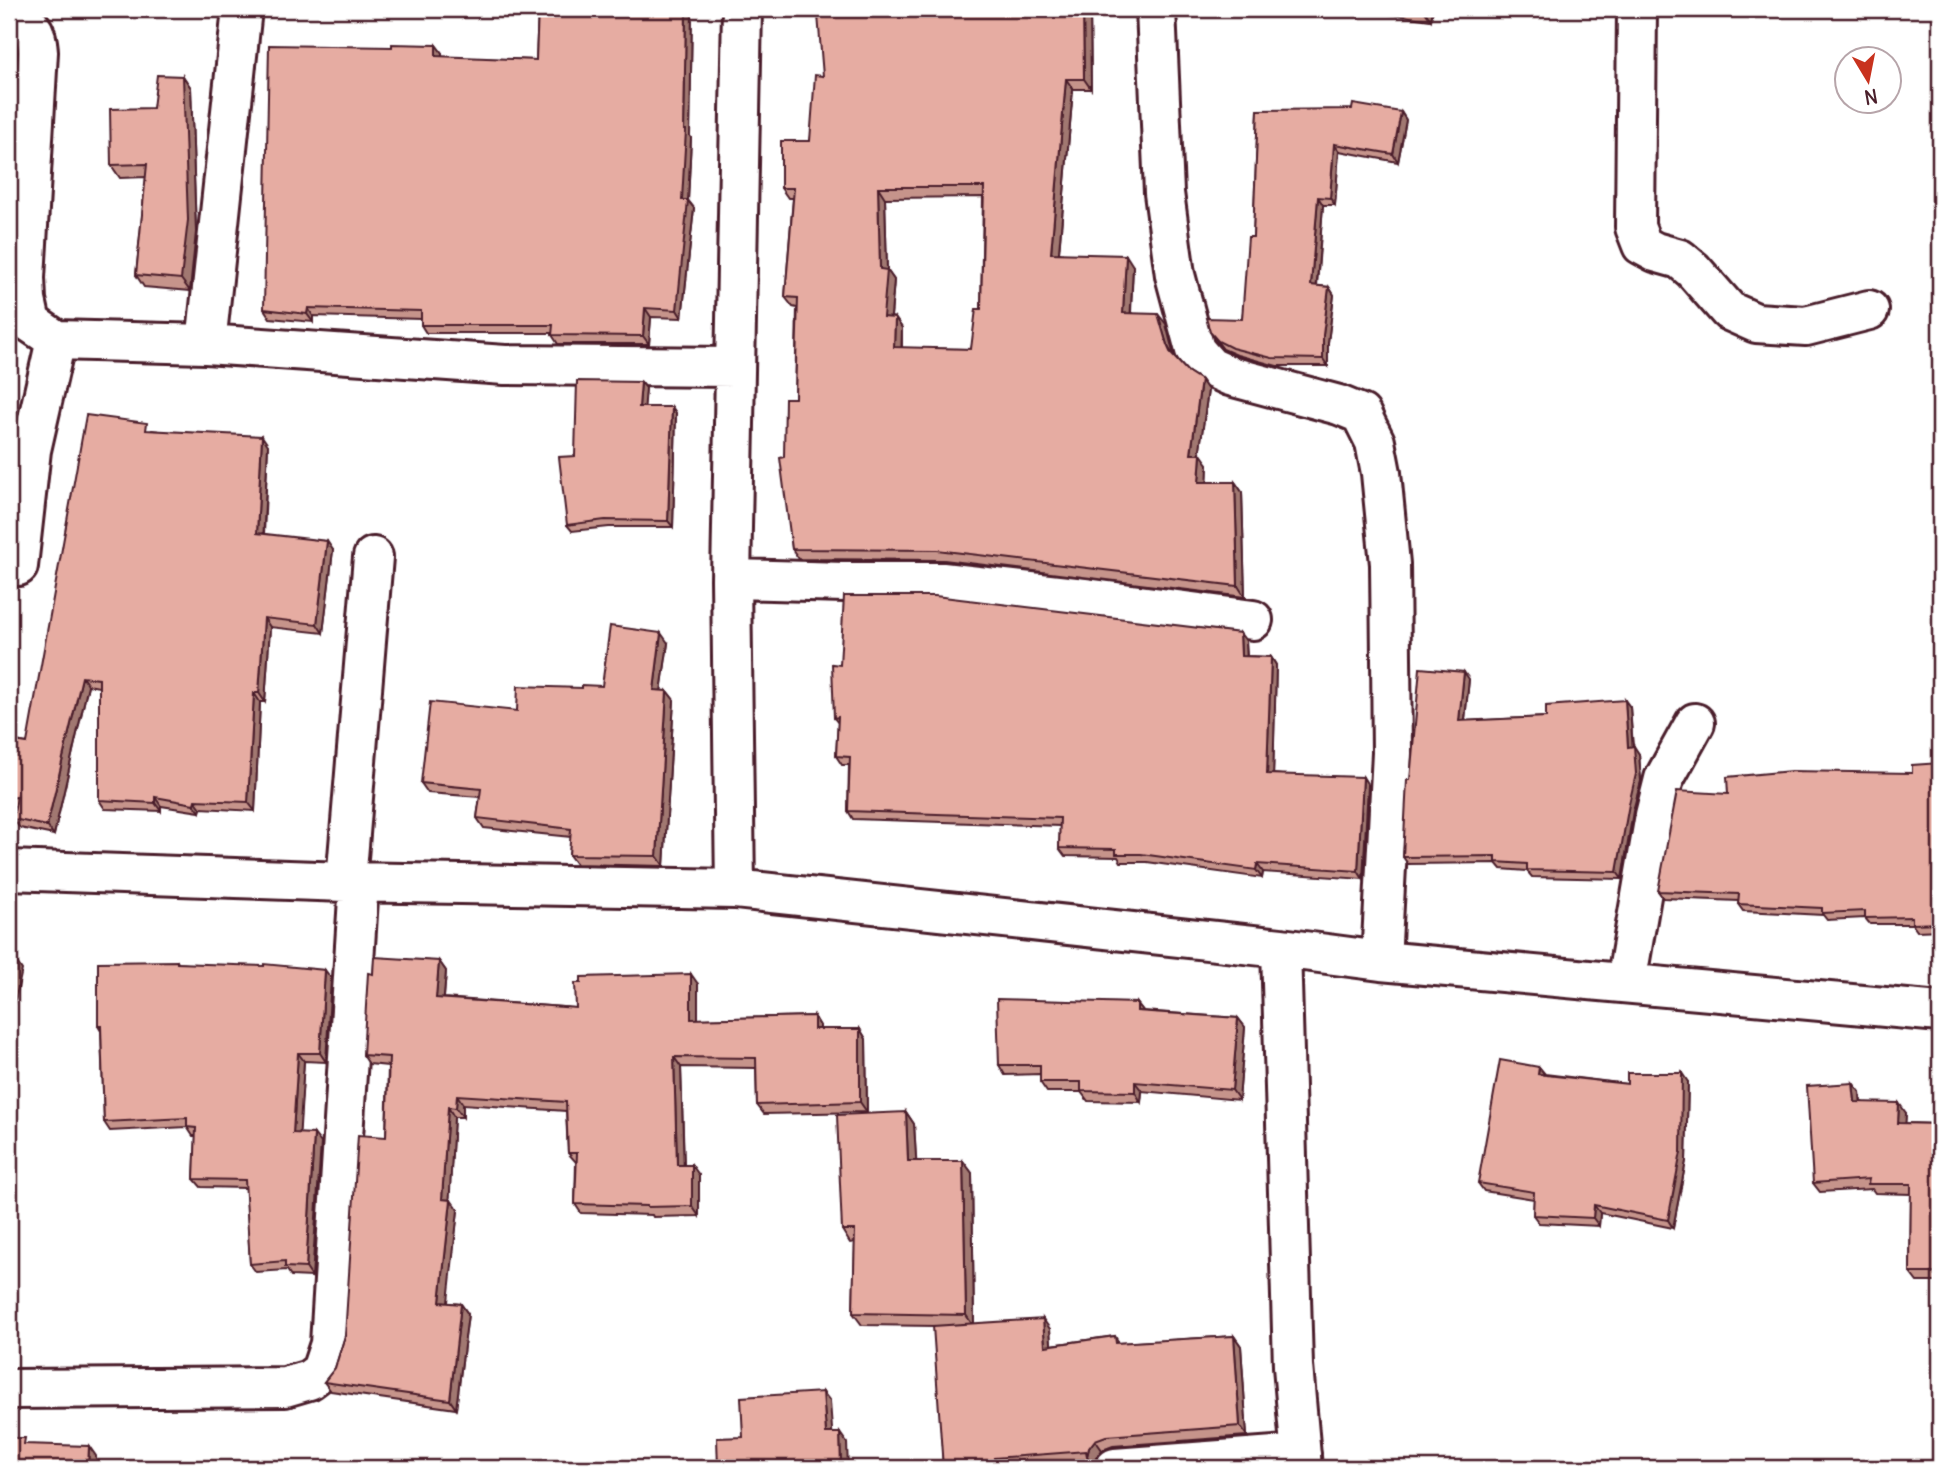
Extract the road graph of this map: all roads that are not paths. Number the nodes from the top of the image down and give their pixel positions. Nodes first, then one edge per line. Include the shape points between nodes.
1 (242, 9) edge
2 (742, 9) edge
3 (1156, 9) edge
4 (1637, 9) edge
5 (9, 18) edge
6 (1869, 310) dead end
7 (57, 340) junction
8 (206, 344) junction
9 (734, 367) junction
10 (373, 557) dead end
11 (18, 566) dead end
12 (731, 579) junction
13 (1253, 620) dead end
14 (1695, 723) dead end
15 (9, 870) edge
16 (352, 882) junction
17 (735, 889) junction
18 (1281, 948) junction
19 (1381, 961) junction
20 (1626, 984) junction
21 (1940, 1012) edge
22 (9, 1389) edge
23 (1301, 1461) edge
24 (1115, 1468) edge

1 - 8 street
2 - 9 street
3 - 19 street via 1164,193 1175,275 1195,350 1210,367 1230,376 1361,414 1375,442 1390,564 1392,753
4 - 6 street via 1635,227 1642,245 1680,259 1729,311 1756,323 1806,326
5 - 7 street via 30,25 38,52 26,300 31,323
7 - 8 street
7 - 11 street via 32,450
8 - 9 street via 505,365
9 - 12 street
10 - 16 street
12 - 13 street via 942,582
12 - 17 street
14 - 20 street via 1664,779
15 - 16 street
16 - 17 street
16 - 22 street via 330,1344 321,1371 285,1387
17 - 18 street
18 - 19 street
18 - 23 street via 1293,1366
19 - 20 street
20 - 21 street
23 - 24 street

